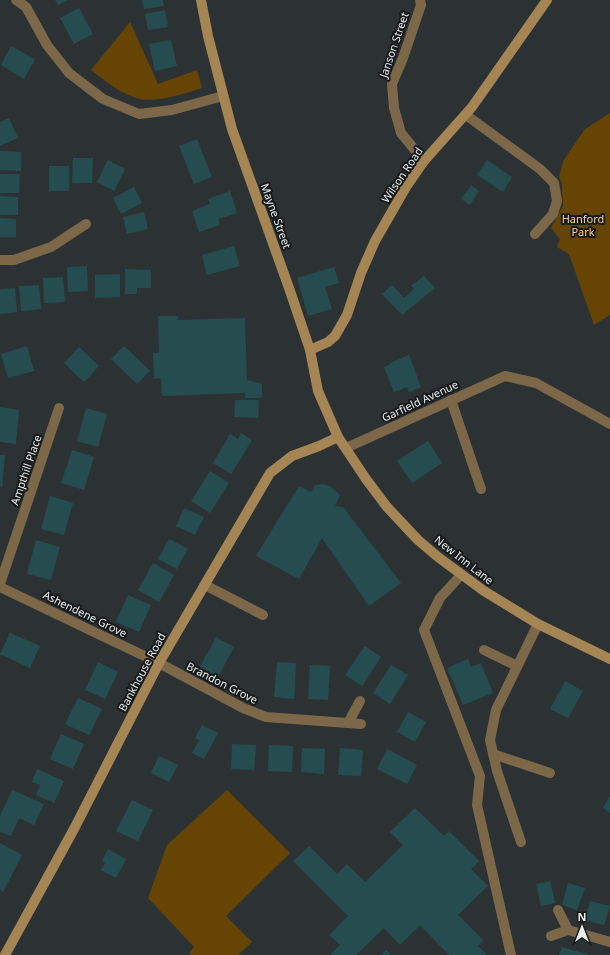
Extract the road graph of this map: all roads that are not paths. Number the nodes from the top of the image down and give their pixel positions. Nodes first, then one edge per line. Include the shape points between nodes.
1 (16, 0) edge
2 (201, 0) edge
3 (420, 0) edge
4 (547, 0) edge
5 (223, 96) junction
6 (466, 115) junction
7 (424, 161) junction
8 (86, 224) dead end
9 (535, 234) dead end
10 (0, 260) edge
11 (310, 350) junction
12 (451, 400) junction
13 (59, 408) dead end
14 (610, 424) edge
15 (338, 437) junction
16 (346, 448) junction
17 (481, 489) dead end
18 (461, 575) junction
19 (0, 585) edge
20 (205, 585) junction
21 (263, 615) dead end
22 (538, 624) junction
23 (484, 650) dead end
24 (610, 659) edge
25 (159, 663) junction
26 (517, 666) junction
27 (360, 702) dead end
28 (348, 723) junction
29 (361, 724) dead end
30 (493, 754) junction
31 (550, 773) dead end
32 (521, 842) dead end
33 (558, 910) dead end
34 (568, 930) junction
35 (551, 936) dead end
36 (610, 942) edge
37 (5, 955) edge
38 (511, 955) edge

1 - 5 street via 26,7 48,45 69,73 103,100 139,114 172,110
2 - 5 street, Mayne Street
3 - 7 street, Janson Street via 421,5 392,84 400,133
4 - 6 street, Wilson Road
5 - 11 street, Mayne Street via 232,129
6 - 7 street, Wilson Road
6 - 9 street via 540,169 554,183 557,201 553,214
7 - 11 street, Wilson Road via 375,241 341,328 328,342
8 - 10 street via 51,247 14,260
11 - 15 street, Mayne Street via 318,391
12 - 14 street, Garfield Avenue via 505,376 536,383
12 - 16 street, Garfield Avenue
12 - 17 street
13 - 19 street, Ampthill Place
15 - 16 street, New Inn Lane
15 - 20 street, Bankhouse Road via 292,456 270,473
16 - 18 street, New Inn Lane via 387,507 418,540
18 - 22 street, New Inn Lane
18 - 38 street via 440,598 424,630 480,776 477,805
19 - 25 street, Ashendene Grove
20 - 21 street
20 - 25 street, Bankhouse Road
22 - 24 street, New Inn Lane
22 - 26 street
23 - 26 street
25 - 28 street, Brandon Grove via 243,708 266,717
25 - 37 street, Bankhouse Road via 74,829
26 - 30 street via 496,710 490,740
27 - 28 street
28 - 29 street, Brandon Grove
30 - 31 street
30 - 32 street
33 - 34 street
34 - 35 street
34 - 36 street

